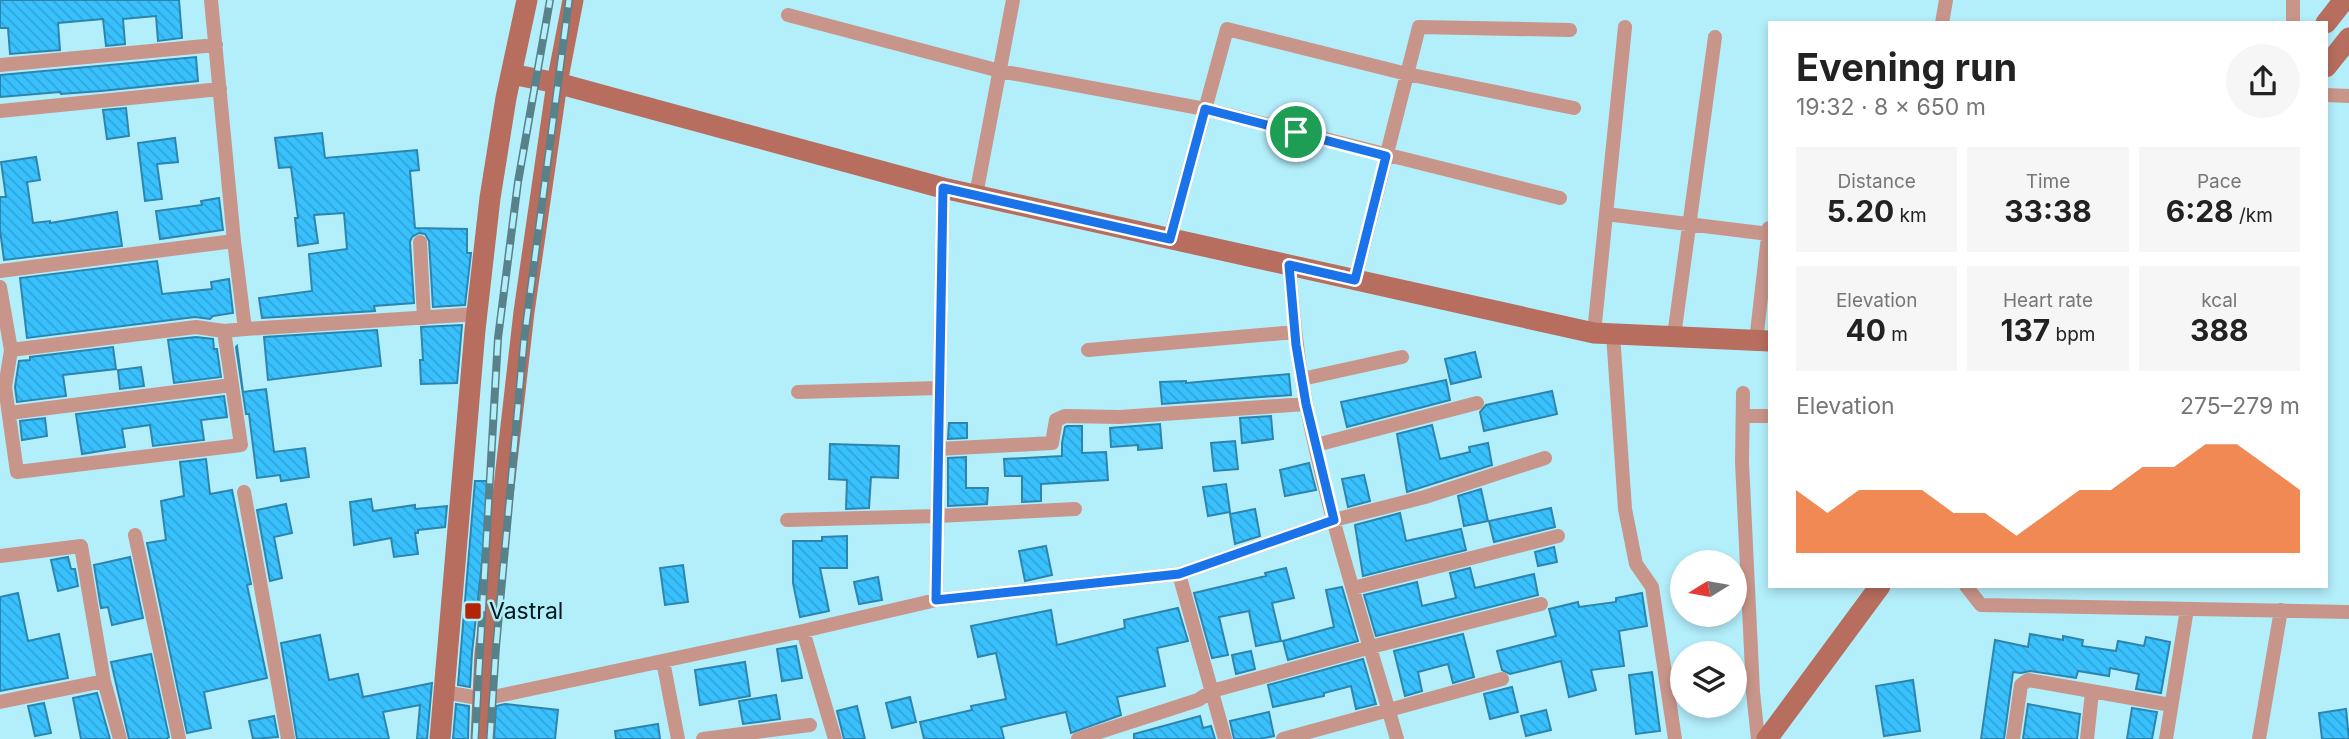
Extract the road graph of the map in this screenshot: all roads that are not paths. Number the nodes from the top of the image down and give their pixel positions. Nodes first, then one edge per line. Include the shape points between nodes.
1 (211, 0) edge
2 (527, 0) edge
3 (573, 0) edge
4 (1013, 0) edge
5 (1946, 0) edge
6 (2293, 0) edge
7 (2344, 0) edge
8 (788, 15) dead end
9 (1942, 21) edge
10 (2293, 21) edge
11 (2328, 21) edge
12 (1625, 27) dead end
13 (1570, 30) dead end
14 (1715, 37) dead end
15 (2349, 38) edge
16 (216, 45) junction
17 (2328, 64) edge
18 (0, 65) edge
19 (999, 71) junction
20 (512, 74) junction
21 (1407, 74) junction
22 (556, 83) junction
23 (220, 89) junction
24 (2328, 95) edge
25 (2349, 96) edge
26 (1574, 108) dead end
27 (1205, 109) junction
28 (0, 111) edge
29 (1386, 156) junction
30 (943, 188) junction
31 (976, 195) junction
32 (1560, 198) dead end
33 (1606, 214) junction
34 (1690, 224) junction
35 (1768, 234) edge
36 (1170, 239) junction
37 (234, 241) junction
38 (420, 242) dead end
39 (1768, 252) edge
40 (1289, 265) junction
41 (0, 271) edge
42 (1355, 280) junction
43 (0, 288) edge
44 (2, 311) edge
45 (477, 314) junction
46 (425, 318) junction
47 (245, 329) junction
48 (223, 331) junction
49 (1295, 332) junction
50 (1603, 333) junction
51 (1674, 336) junction
52 (1763, 341) edge
53 (11, 350) junction
54 (1088, 350) dead end
55 (1402, 357) dead end
56 (1302, 379) junction
57 (232, 385) junction
58 (3, 387) edge
59 (939, 388) junction
60 (798, 392) dead end
61 (1743, 393) dead end
62 (1477, 403) dead end
63 (1306, 404) junction
64 (9, 413) junction
65 (1743, 416) junction
66 (1768, 416) edge
67 (1316, 445) junction
68 (938, 449) junction
69 (1545, 458) dead end
70 (16, 465) junction
71 (0, 468) edge
72 (244, 492) dead end
73 (1075, 509) dead end
74 (937, 516) junction
75 (787, 520) dead end
76 (1334, 520) junction
77 (135, 535) dead end
78 (1558, 536) dead end
79 (0, 556) edge
80 (1179, 574) junction
81 (1353, 588) junction
82 (1879, 588) edge
83 (1968, 588) edge
84 (936, 600) junction
85 (1541, 604) dead end
86 (2187, 609) junction
87 (2281, 610) junction
88 (2349, 612) edge
89 (803, 631) junction
90 (1371, 647) junction
91 (663, 661) junction
92 (1502, 679) dead end
93 (104, 681) junction
94 (1212, 691) junction
95 (444, 692) junction
96 (2092, 692) junction
97 (484, 698) junction
98 (0, 702) edge
99 (2171, 705) junction
100 (1389, 710) junction
101 (810, 725) dead end
102 (120, 739) edge
103 (179, 739) edge
104 (288, 739) edge
105 (440, 739) edge
106 (481, 739) edge
107 (678, 739) edge
108 (703, 739) edge
109 (835, 739) edge
110 (1078, 739) edge
111 (1225, 739) edge
112 (1283, 739) edge
113 (1397, 739) edge
114 (1675, 739) edge
115 (1758, 739) edge
116 (1767, 739) edge
117 (2012, 739) edge
118 (2087, 739) edge
119 (2166, 739) edge
120 (2259, 739) edge

1 - 16 street
2 - 20 street
3 - 22 street
4 - 19 street
5 - 9 street
6 - 10 street
7 - 11 street
8 - 19 street
12 - 33 street
13 - 21 street via 1419,27
14 - 34 street
15 - 17 street
16 - 18 street
16 - 23 street
19 - 27 street
19 - 31 street
20 - 22 street
20 - 45 street via 490,198
21 - 26 street
21 - 27 street via 1227,29
21 - 29 street
22 - 30 street
22 - 97 street via 524,312 485,654
23 - 28 street
23 - 37 street
24 - 25 street
27 - 29 street
27 - 36 street
29 - 32 street
29 - 42 street
30 - 31 street
30 - 59 street
31 - 36 street
33 - 34 street
33 - 50 street
34 - 35 street
34 - 51 street
36 - 40 street
37 - 41 street
37 - 47 street
38 - 46 street
39 - 52 street
40 - 42 street
40 - 49 street
42 - 50 street
43 - 44 street
44 - 53 street
45 - 46 street
45 - 95 street
46 - 47 street
47 - 48 street
48 - 53 street via 196,327
48 - 57 street
49 - 54 street
49 - 56 street
50 - 51 street
50 - 114 street via 1625,509 1636,564 1652,587
51 - 52 street
53 - 58 street
55 - 56 street
56 - 63 street
57 - 64 street
57 - 70 street via 241,445 17,472
58 - 64 street
59 - 60 street
59 - 68 street
61 - 65 street
62 - 67 street
63 - 67 street
63 - 68 street via 1121,417 1065,416 1056,420 1052,443
64 - 70 street
65 - 66 street
65 - 115 street
67 - 76 street
68 - 74 street
69 - 76 street via 1425,497
70 - 71 street
72 - 104 street
73 - 74 street
74 - 75 street
74 - 84 street
76 - 80 street
76 - 81 street
77 - 103 street
78 - 81 street
79 - 93 street via 81,546
80 - 84 street
80 - 94 street
81 - 90 street
82 - 116 street
83 - 86 street via 1981,605
84 - 89 street
85 - 90 street
86 - 87 street
86 - 99 street
87 - 88 street
87 - 120 street
89 - 91 street
89 - 109 street
90 - 94 street
90 - 100 street
91 - 97 street
91 - 107 street
92 - 100 street
93 - 98 street
93 - 102 street
94 - 110 street via 1198,700
94 - 111 street
95 - 97 street
95 - 105 street
96 - 99 street
96 - 117 street via 2028,680 2021,685
96 - 118 street
97 - 106 street
99 - 119 street
100 - 112 street
100 - 113 street
101 - 108 street

